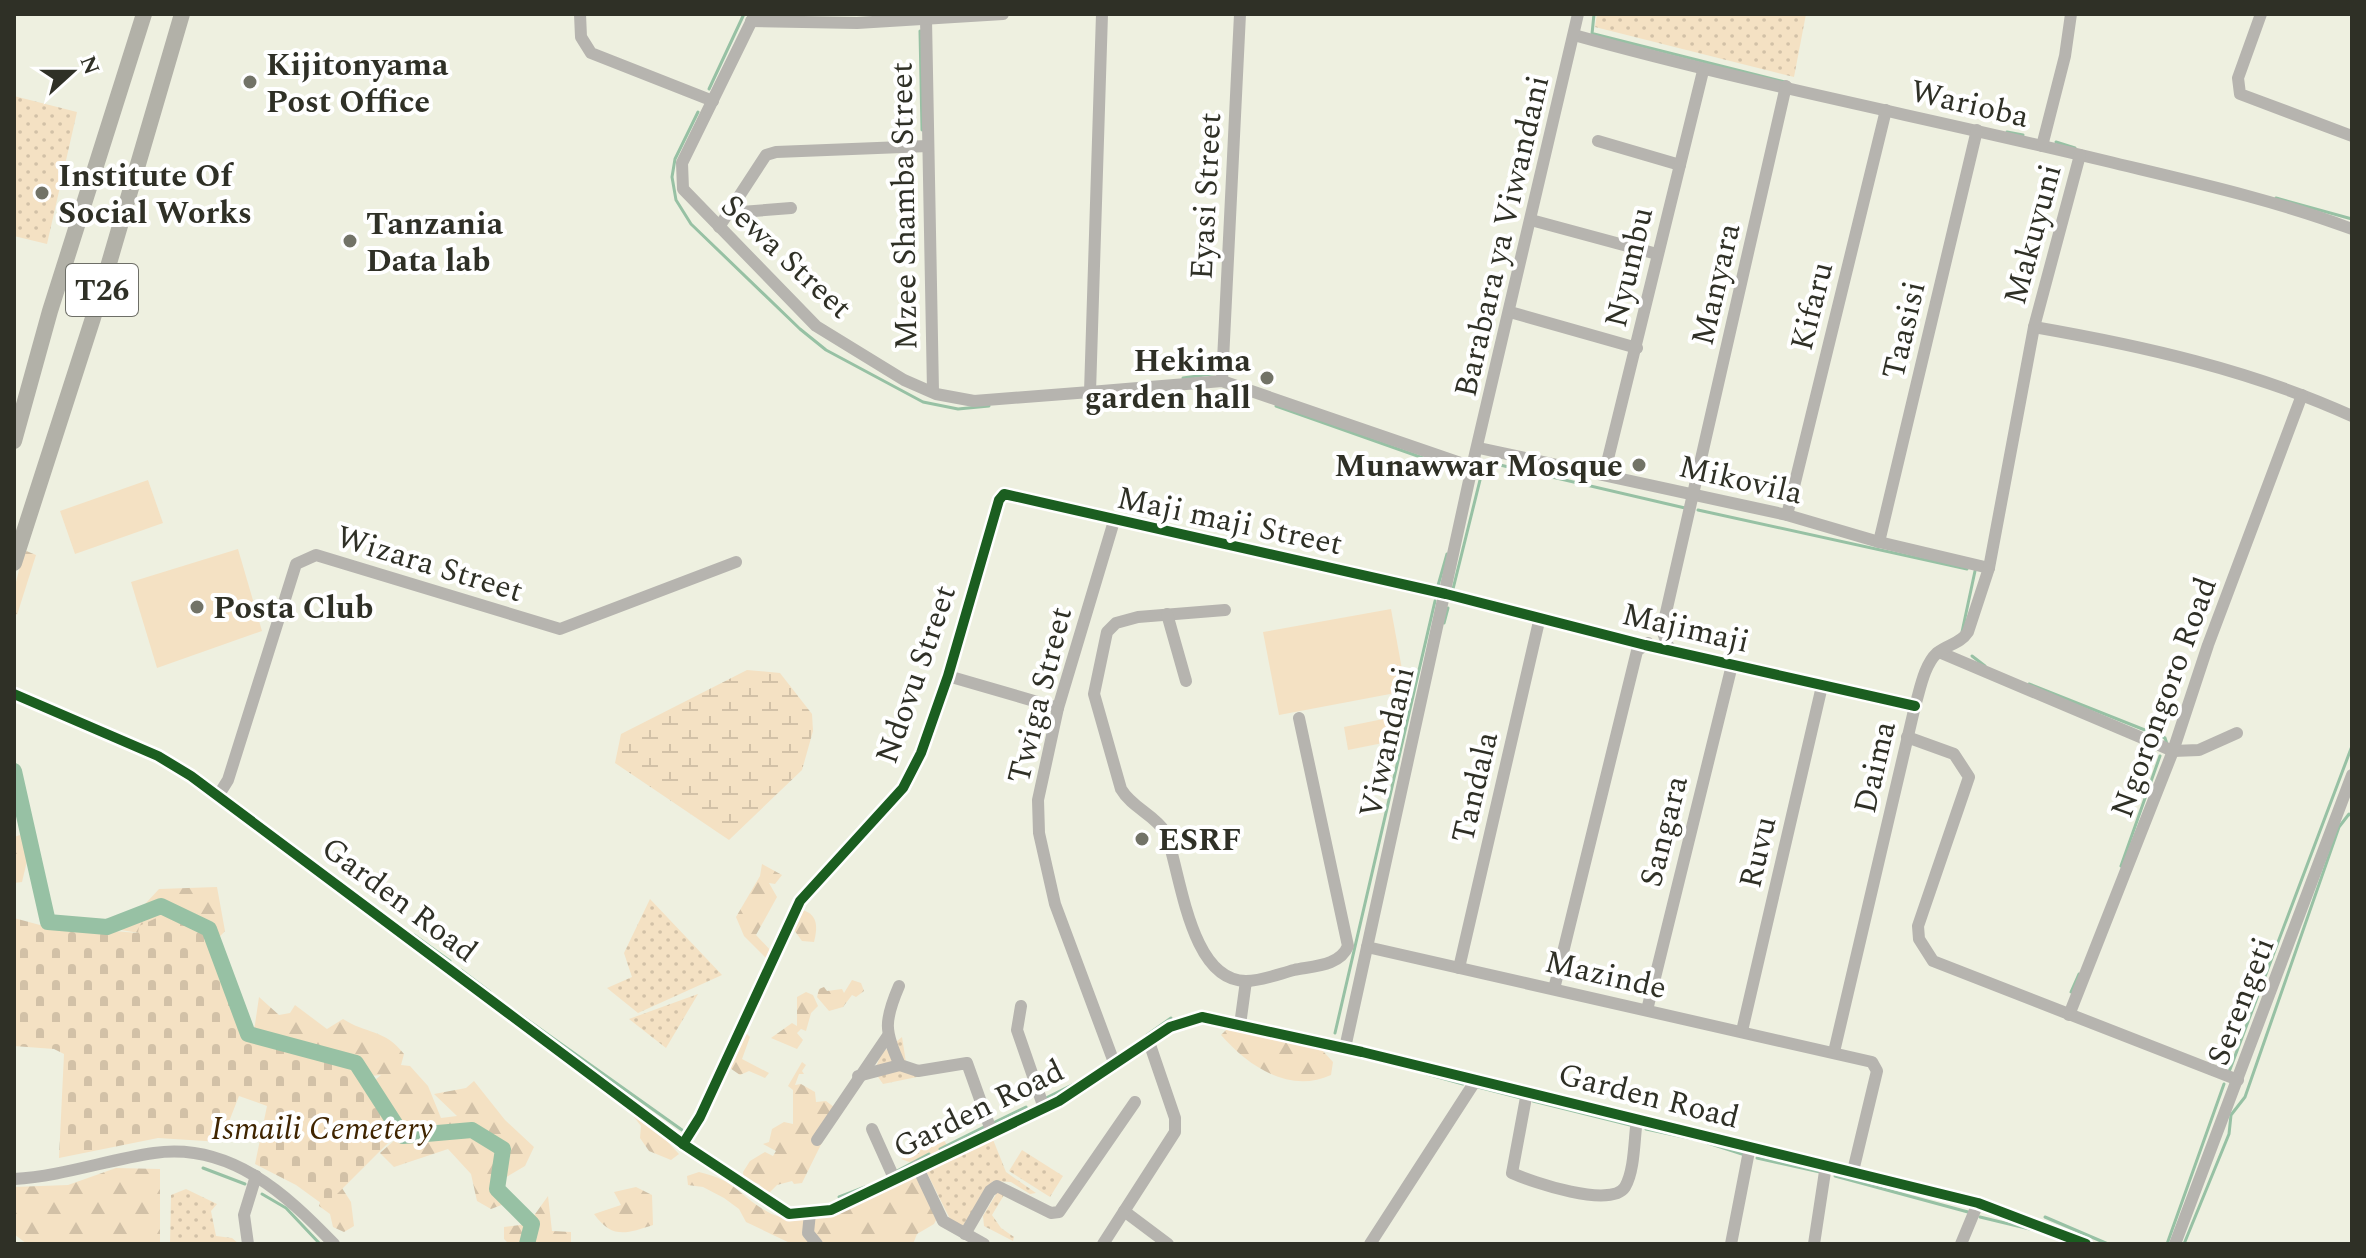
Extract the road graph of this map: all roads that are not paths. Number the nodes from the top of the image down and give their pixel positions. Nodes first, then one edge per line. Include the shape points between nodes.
1 (144, 14) edge
2 (182, 14) edge
3 (580, 14) edge
4 (1003, 14) edge
5 (1102, 14) edge
6 (1240, 14) edge
7 (1578, 14) edge
8 (2071, 14) edge
9 (2261, 14) edge
10 (753, 18) edge
11 (926, 19) junction
12 (1574, 35) junction
13 (1703, 71) junction
14 (1786, 86) junction
15 (713, 101) junction
16 (1886, 110) junction
17 (1977, 130) junction
18 (2352, 136) edge
19 (1598, 141) dead end
20 (928, 146) junction
21 (2042, 146) junction
22 (2080, 155) junction
23 (1680, 165) junction
24 (791, 208) dead end
25 (741, 212) dead end
26 (1531, 220) junction
27 (719, 227) junction
28 (2352, 229) edge
29 (1657, 254) junction
30 (1510, 312) junction
31 (2034, 327) junction
32 (1637, 348) junction
33 (1222, 381) junction
34 (933, 391) junction
35 (1090, 392) junction
36 (2302, 395) junction
37 (2352, 416) edge
38 (14, 441) edge
39 (1479, 448) junction
40 (1472, 467) junction
41 (1604, 475) junction
42 (1695, 493) junction
43 (1004, 494) joint
44 (1787, 515) junction
45 (1114, 521) junction
46 (1879, 542) junction
47 (736, 562) dead end
48 (14, 563) edge
49 (1989, 568) junction
50 (1446, 594) junction
51 (1225, 610) dead end
52 (1167, 614) junction
53 (1540, 617) junction
54 (1662, 630) junction
55 (1645, 645) junction
56 (1670, 651) junction
57 (1939, 652) junction
58 (1732, 665) junction
59 (948, 676) junction
60 (1186, 681) dead end
61 (1822, 686) junction
62 (14, 694) edge
63 (1915, 706) junction
64 (1058, 708) junction
65 (1299, 718) dead end
66 (2237, 733) dead end
67 (1907, 737) junction
68 (2173, 751) junction
69 (2352, 775) edge
70 (218, 796) junction
71 (2346, 812) edge
72 (1367, 947) junction
73 (1459, 968) junction
74 (1246, 981) junction
75 (899, 986) dead end
76 (1554, 989) junction
77 (1021, 1006) dead end
78 (1647, 1010) junction
79 (2069, 1015) junction
80 (1240, 1025) junction
81 (1742, 1031) junction
82 (887, 1037) junction
83 (1149, 1042) junction
84 (1345, 1048) junction
85 (1834, 1052) junction
86 (900, 1065) junction
87 (1115, 1065) junction
88 (858, 1076) junction
89 (1476, 1080) junction
90 (2238, 1080) junction
91 (1527, 1092) junction
92 (1135, 1102) dead end
93 (1044, 1108) junction
94 (1637, 1119) junction
95 (872, 1129) dead end
96 (992, 1133) junction
97 (817, 1140) dead end
98 (683, 1144) junction
99 (1750, 1146) junction
100 (1826, 1165) junction
101 (917, 1166) junction
102 (1853, 1171) junction
103 (256, 1176) junction
104 (894, 1178) junction
105 (14, 1179) edge
106 (1978, 1203) junction
107 (1124, 1211) junction
108 (810, 1213) junction
109 (965, 1234) junction
110 (248, 1244) edge
111 (334, 1244) edge
112 (817, 1244) edge
113 (984, 1244) edge
114 (1103, 1244) edge
115 (1168, 1244) edge
116 (1370, 1244) edge
117 (1731, 1244) edge
118 (1814, 1244) edge
119 (1961, 1244) edge
120 (2086, 1244) edge
121 (2175, 1244) edge

1 - 38 highway, T26
2 - 48 highway, T26
3 - 15 street via 581,37 591,53
4 - 11 street
5 - 35 street
6 - 33 street, Eyasi Street
7 - 12 street
8 - 21 street
9 - 18 street via 2238,78 2240,94
10 - 11 street via 857,23
10 - 15 street, Sewa Street
11 - 20 street, Mzee Shamba Street
12 - 13 street, Warioba
12 - 26 street, Barabara ya Viwandani
13 - 14 street, Warioba
13 - 23 street, Nyumbu
14 - 16 street, Warioba
14 - 42 street, Manyara
15 - 27 street, Sewa Street via 682,163 680,179 688,197
16 - 17 street, Warioba
16 - 44 street, Kifaru
17 - 21 street, Warioba
17 - 46 street, Taasisi
19 - 23 street
20 - 27 street via 766,155
20 - 34 street, Mzee Shamba Street
21 - 22 street, Warioba
22 - 28 street, Warioba via 2298,209
22 - 31 street, Makuyuni
23 - 29 street, Nyumbu
24 - 25 street
26 - 29 street
26 - 30 street, Barabara ya Viwandani
27 - 34 street, Sewa Street via 816,326 904,380
29 - 32 street, Nyumbu
30 - 32 street
30 - 39 street, Barabara ya Viwandani
31 - 36 street via 2176,355
31 - 49 street, Daima
32 - 41 street, Nyumbu
33 - 35 street, Sewa Street
33 - 40 street, Sewa Street
34 - 35 street, Sewa Street via 974,401
36 - 37 street
36 - 68 street, Ngorongoro Road
39 - 40 street, Viwandani
39 - 41 street, Mikovila
40 - 50 street, Viwandani
41 - 42 street, Mikovila
42 - 44 street, Mikovila
42 - 54 street, Manyara
43 - 45 street, Maji maji Street
43 - 59 street, Ndovu Street
44 - 46 street, Mikovila
45 - 50 street, Maji maji Street
45 - 64 street, Twiga Street
46 - 49 street, Mikovila
47 - 70 street, Wizara Street via 560,629 316,555 302,559 296,564 228,780
49 - 57 street, Daima via 1968,632
50 - 53 street, Majimaji
50 - 72 street, Viwandani
51 - 52 street
52 - 60 street
52 - 74 street via 1111,627 1095,676 1097,713 1125,796 1158,820 1166,833 1205,960 1224,976
53 - 55 street, Majimaji
53 - 73 street, Tandala
54 - 55 street
54 - 56 street
55 - 56 street, Majimaji
55 - 76 street via 1637,651
56 - 58 street, Majimaji
57 - 63 street, Daima via 1931,660
57 - 68 street
58 - 61 street, Majimaji
58 - 78 street, Sangara
59 - 64 street
59 - 98 street, Ndovu Street via 903,788 800,901
61 - 63 street, Majimaji
61 - 81 street, Ruvu
62 - 70 street, Garden Road via 158,756
63 - 67 street, Daima
64 - 87 street, Twiga Street via 1041,772 1039,833 1055,904
65 - 74 street via 1348,946 1335,961
66 - 68 street via 2199,750
67 - 79 street via 1954,754 1969,777 1918,926 1924,952 1944,968
67 - 85 street, Daima
68 - 79 street, Ngorongoro Road
69 - 71 street, Serengeti
70 - 98 street, Garden Road
71 - 90 street, Serengeti
72 - 73 street, Mazinde
72 - 84 street, Viwandani
73 - 76 street, Mazinde
74 - 80 street
75 - 82 street
76 - 78 street, Mazinde
77 - 93 street via 1017,1030
78 - 81 street, Mazinde
79 - 90 street
80 - 83 street, Garden Road via 1189,1018
80 - 84 street, Garden Road
81 - 85 street, Mazinde
82 - 86 street
82 - 88 street
83 - 87 street, Garden Road
83 - 107 street via 1175,1132
84 - 89 street, Garden Road
85 - 102 street, Mazinde via 1872,1062 1877,1069
86 - 88 street
86 - 96 street via 918,1071 967,1063
87 - 93 street, Garden Road
88 - 97 street
89 - 91 street, Garden Road
89 - 116 street
90 - 121 street, Serengeti
91 - 94 street, Garden Road
91 - 94 street via 1512,1173 1553,1187 1608,1197 1620,1192 1627,1182
92 - 109 street via 1059,1212 1051,1213 997,1186
93 - 96 street, Garden Road
94 - 99 street, Garden Road
95 - 104 street
96 - 101 street, Garden Road
98 - 108 street, Garden Road via 771,1205 789,1214
99 - 100 street, Garden Road
99 - 117 street
100 - 102 street, Garden Road
100 - 118 street
101 - 104 street, Garden Road
101 - 109 street via 943,1221
102 - 106 street, Garden Road
103 - 105 street via 215,1158 157,1152 59,1175
103 - 110 street via 244,1215
103 - 111 street via 284,1193
104 - 108 street, Garden Road via 831,1210
106 - 119 street
106 - 120 street, Garden Road
107 - 114 street
107 - 115 street
108 - 112 street via 808,1233
109 - 113 street

